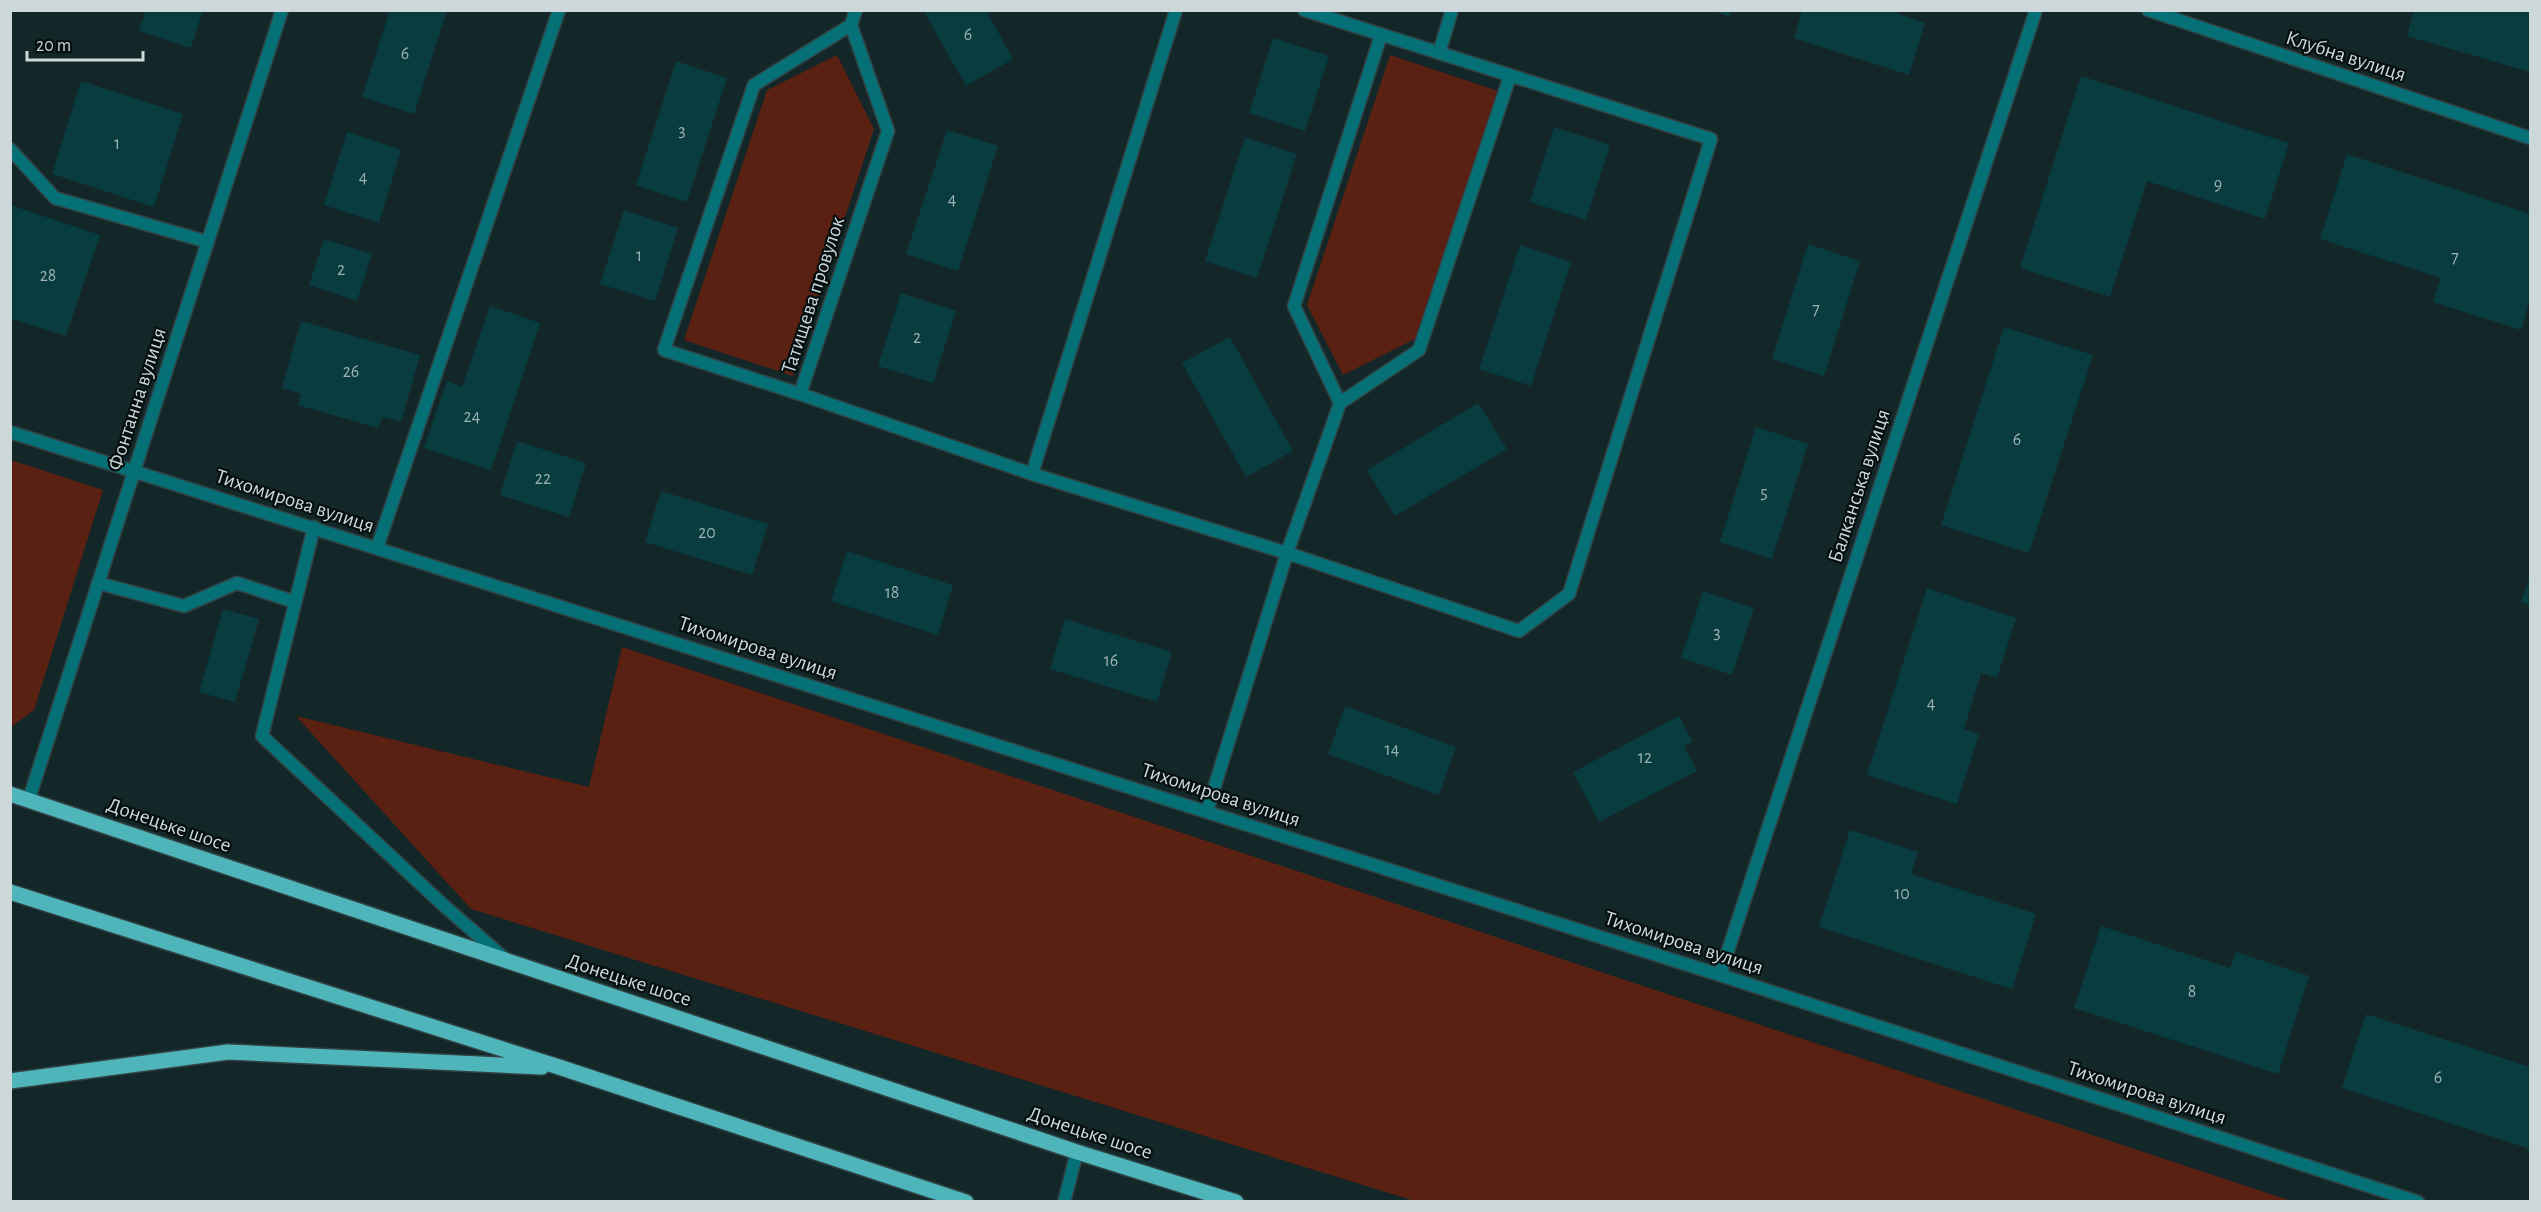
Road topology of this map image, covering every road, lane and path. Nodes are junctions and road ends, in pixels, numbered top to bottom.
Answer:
1 (282, 10) edge
2 (559, 10) edge
3 (856, 10) edge
4 (1176, 10) edge
5 (1304, 10) edge
6 (1452, 10) edge
7 (2036, 10) edge
8 (2148, 10) edge
9 (851, 25) junction
10 (1381, 35) junction
11 (1439, 53) junction
12 (1510, 76) junction
13 (2530, 138) edge
14 (10, 149) edge
15 (208, 242) junction
16 (800, 394) junction
17 (1340, 403) junction
18 (10, 432) edge
19 (134, 470) junction
20 (1032, 474) junction
21 (314, 527) junction
22 (376, 548) junction
23 (1287, 553) junction
24 (98, 583) junction
25 (295, 602) junction
26 (10, 794) edge
27 (29, 799) junction
28 (1207, 811) junction
29 (10, 892) edge
30 (511, 963) junction
31 (1720, 975) junction
32 (562, 1068) junction
33 (10, 1081) edge
34 (1077, 1152) junction
35 (966, 1202) edge
36 (1064, 1202) edge
37 (1236, 1202) edge
38 (2418, 1202) edge

1 - 15 street, Фонтанна вулиця
2 - 22 street
3 - 9 street
4 - 20 street
5 - 10 street
6 - 11 street
7 - 31 street, Балканська вулиця
8 - 13 street, Клубна вулиця
9 - 16 street, Татищева провулок
9 - 16 street
10 - 11 street
10 - 17 street
11 - 12 street
12 - 17 street
12 - 23 street, Татищева провулок
14 - 15 street
15 - 19 street, Фонтанна вулиця
16 - 20 street, Татищева провулок
17 - 23 street
18 - 19 street, Тихомирова вулиця
19 - 21 street, Тихомирова вулиця
19 - 24 street, Фонтанна вулиця
20 - 23 street, Татищева провулок
21 - 22 street, Тихомирова вулиця
21 - 25 street
22 - 28 street, Тихомирова вулиця
23 - 28 street
24 - 25 street
24 - 27 street, Фонтанна вулиця
25 - 30 street
26 - 27 main road, Донецьке шосе
27 - 30 main road, Донецьке шосе
28 - 31 street, Тихомирова вулиця
29 - 32 main road
30 - 34 main road, Донецьке шосе
31 - 38 street, Тихомирова вулиця
32 - 33 main road
32 - 35 main road
34 - 36 street
34 - 37 main road, Донецьке шосе

